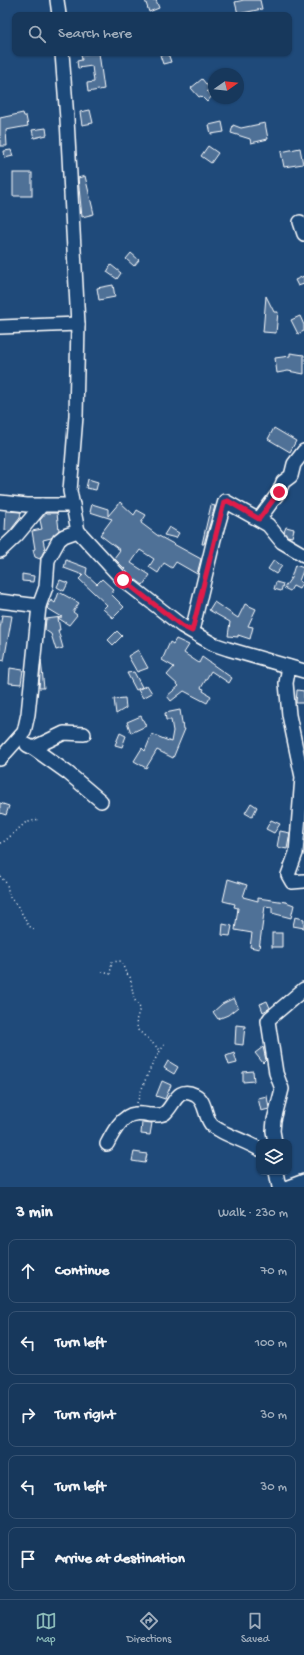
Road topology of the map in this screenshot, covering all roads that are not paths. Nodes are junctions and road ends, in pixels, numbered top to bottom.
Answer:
1 (57, 0) edge
2 (59, 12) edge
3 (62, 56) edge
4 (78, 324) junction
5 (0, 327) edge
6 (304, 451) edge
7 (0, 502) edge
8 (42, 505) junction
9 (73, 505) junction
10 (259, 519) junction
11 (78, 531) junction
12 (0, 551) edge
13 (304, 555) edge
14 (0, 601) edge
15 (39, 606) junction
16 (192, 631) junction
17 (289, 667) junction
18 (304, 671) edge
19 (84, 734) dead end
20 (17, 740) junction
21 (33, 748) junction
22 (0, 759) edge
23 (101, 801) dead end
24 (304, 881) edge
25 (304, 988) edge
26 (274, 1139) edge
27 (107, 1144) dead end
28 (256, 1148) edge
29 (277, 1175) edge
30 (304, 1181) edge
31 (279, 1187) edge
32 (288, 1187) edge

1 - 2 street
3 - 4 street
4 - 5 street
4 - 9 street
6 - 10 street
7 - 8 street
8 - 9 street
8 - 12 street
9 - 11 street
10 - 13 street
10 - 16 street
11 - 15 street
11 - 16 street
14 - 15 street
15 - 20 street
16 - 17 street
17 - 18 street
17 - 24 street
19 - 21 street
20 - 21 street
20 - 22 street
21 - 23 street
25 - 26 street
27 - 28 street
29 - 31 street
30 - 32 street

